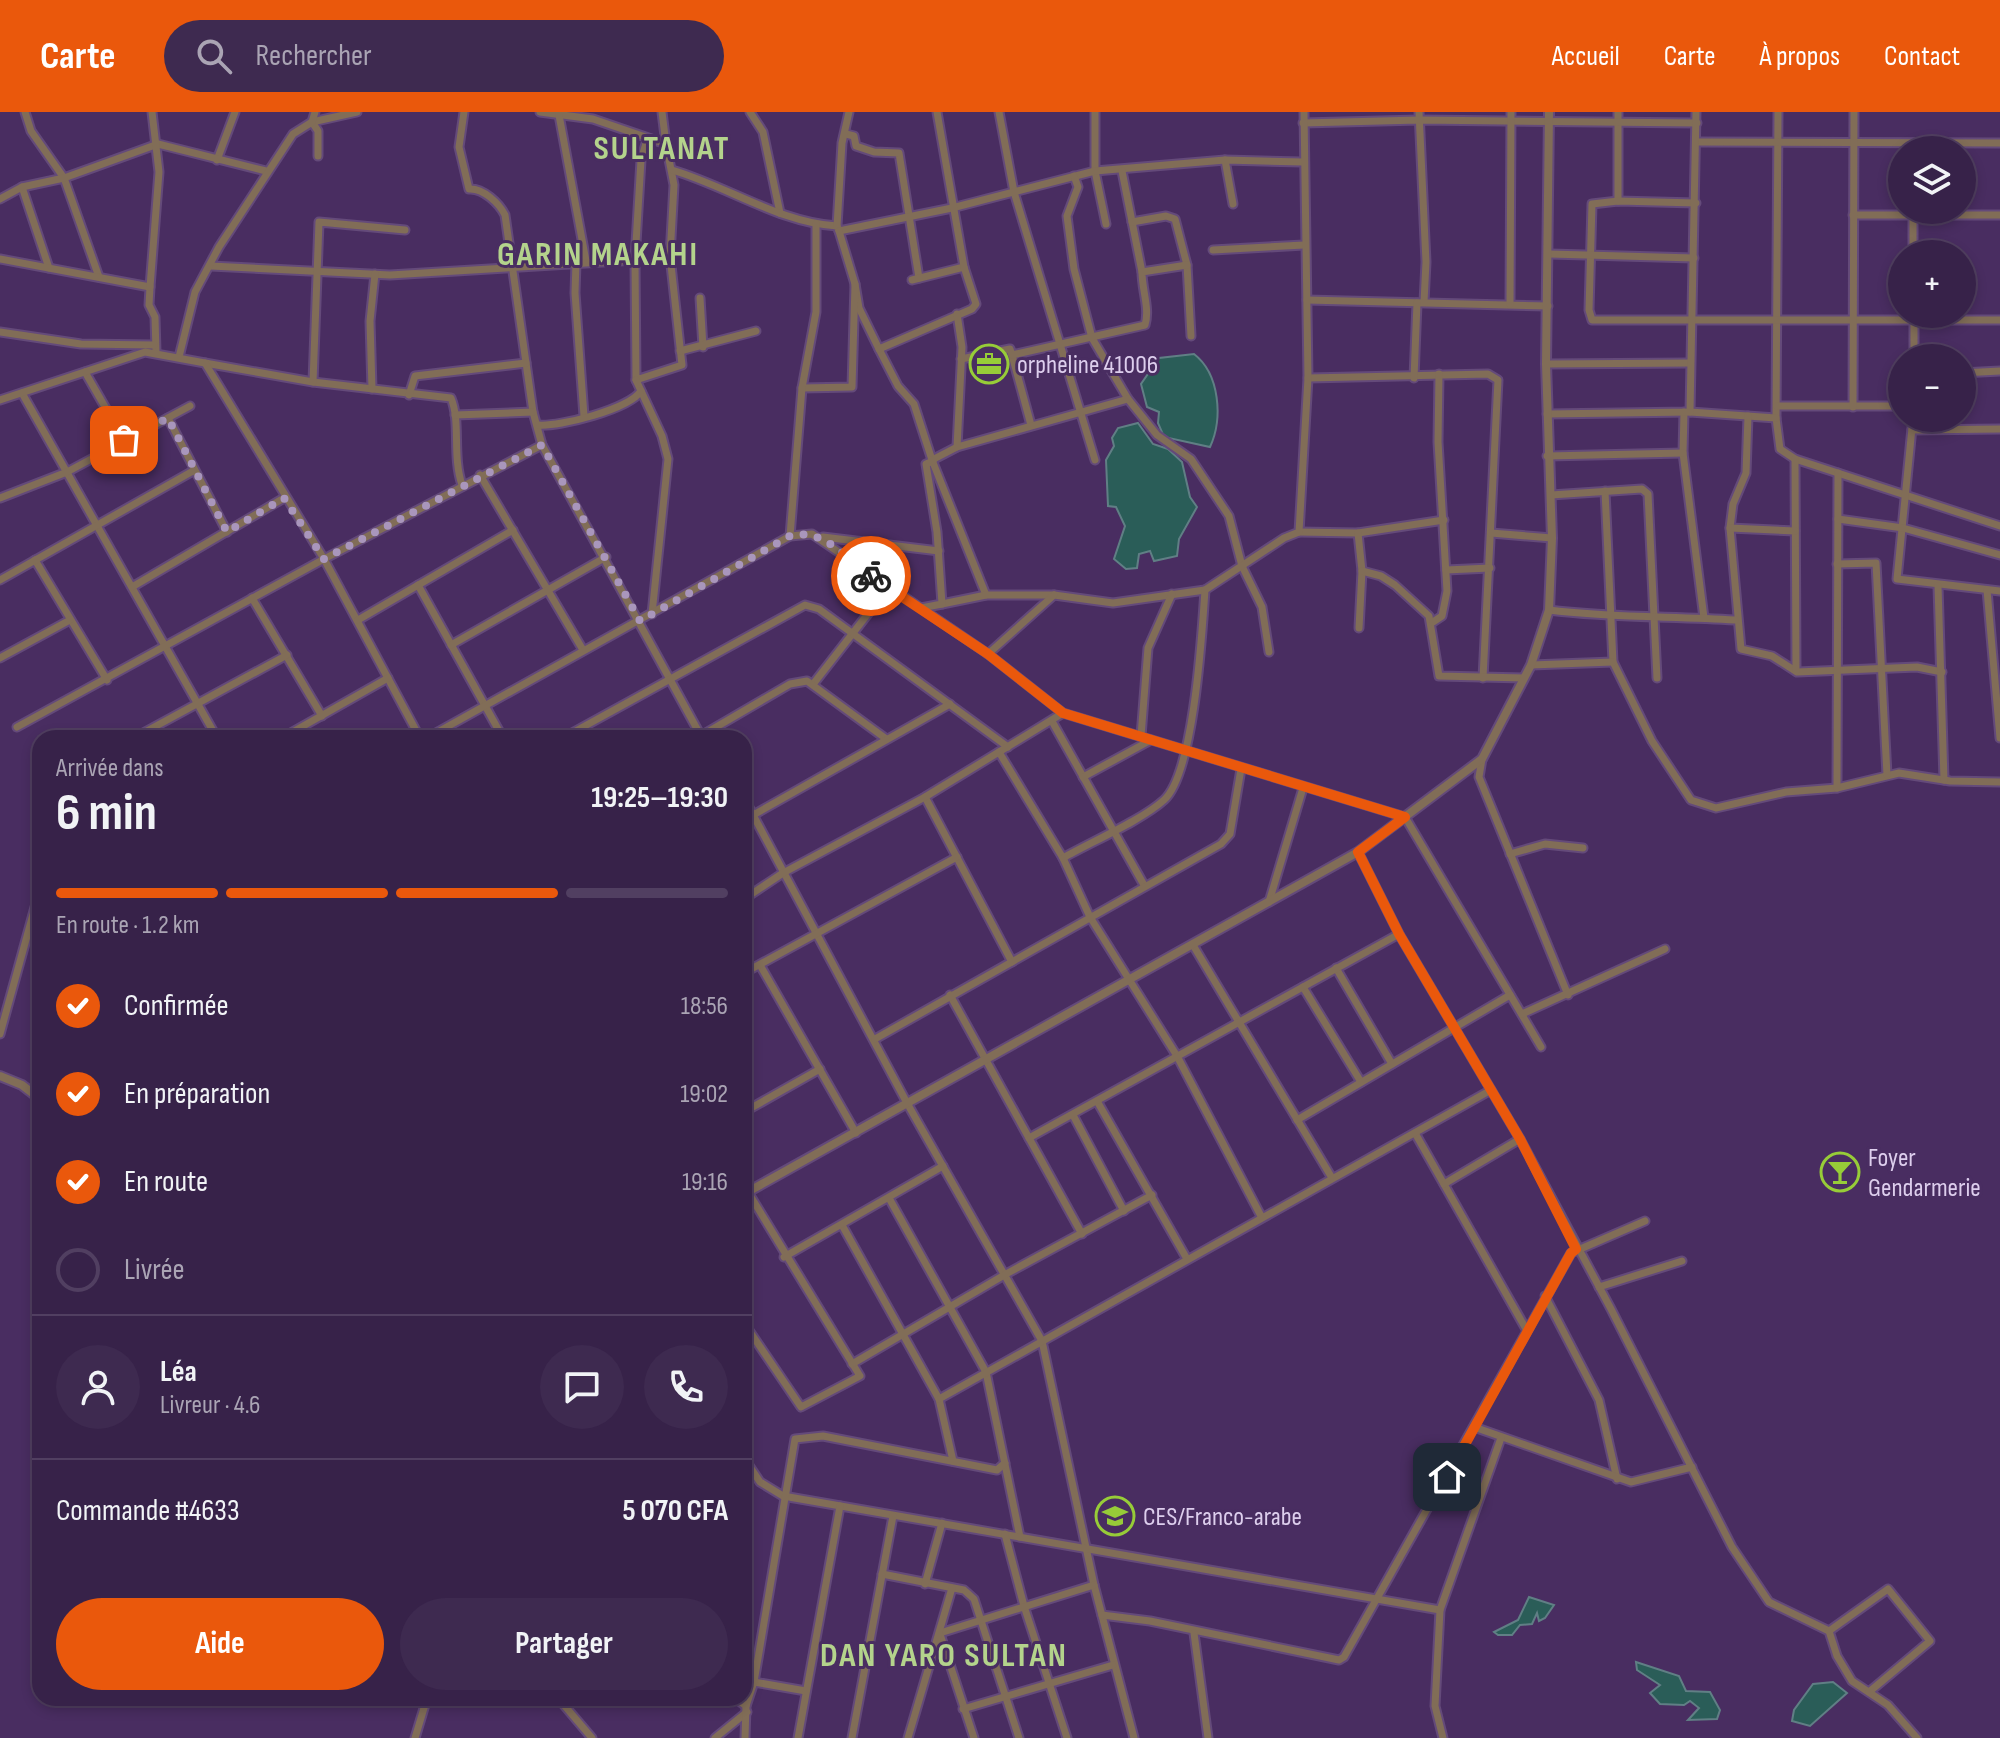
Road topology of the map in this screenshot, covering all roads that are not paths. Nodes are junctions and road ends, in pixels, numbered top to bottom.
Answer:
1 (25, 112) edge
2 (152, 112) edge
3 (161, 112) edge
4 (235, 112) edge
5 (315, 112) edge
6 (357, 112) edge
7 (464, 112) edge
8 (542, 112) edge
9 (662, 112) edge
10 (750, 112) edge
11 (849, 112) edge
12 (937, 112) edge
13 (1010, 112) edge
14 (1095, 112) edge
15 (1304, 112) edge
16 (1511, 112) edge
17 (1549, 112) edge
18 (1618, 112) edge
19 (1696, 112) edge
20 (1778, 112) edge
21 (1854, 112) edge
22 (999, 113) edge
23 (559, 115) junction
24 (1419, 116) edge
25 (312, 122) junction
26 (1511, 122) junction
27 (1618, 122) junction
28 (1303, 123) junction
29 (1550, 123) junction
30 (1697, 123) junction
31 (155, 125) junction
32 (846, 134) junction
33 (647, 140) junction
34 (1697, 142) junction
35 (1779, 142) junction
36 (1853, 142) junction
37 (2000, 143) edge
38 (158, 144) junction
39 (666, 144) junction
40 (318, 156) dead end
41 (217, 160) junction
42 (1225, 160) junction
43 (1302, 162) junction
44 (672, 170) junction
45 (266, 171) junction
46 (1095, 171) junction
47 (1122, 171) junction
48 (1074, 176) junction
49 (64, 178) junction
50 (22, 187) junction
51 (1014, 192) junction
52 (0, 199) edge
53 (1618, 201) junction
54 (1696, 203) junction
55 (1233, 204) dead end
56 (952, 208) junction
57 (780, 213) junction
58 (1853, 215) junction
59 (1976, 215) edge
60 (2000, 215) edge
61 (1888, 216) edge
62 (909, 218) junction
63 (1132, 222) junction
64 (816, 224) junction
65 (1106, 224) dead end
66 (838, 229) junction
67 (405, 230) dead end
68 (1304, 245) junction
69 (1213, 250) dead end
70 (1550, 254) junction
71 (1589, 257) junction
72 (1694, 258) junction
73 (0, 259) edge
74 (635, 260) junction
75 (586, 261) junction
76 (576, 262) junction
77 (1187, 265) junction
78 (211, 266) junction
79 (513, 267) junction
80 (964, 267) junction
81 (49, 268) junction
82 (317, 271) junction
83 (1142, 272) junction
84 (375, 274) junction
85 (99, 277) junction
86 (855, 284) junction
87 (150, 287) junction
88 (700, 298) dead end
89 (1307, 300) junction
90 (1421, 302) junction
91 (1510, 304) junction
92 (1548, 306) junction
93 (957, 314) junction
94 (1777, 317) junction
95 (1888, 318) edge
96 (1695, 319) junction
97 (1976, 319) edge
98 (1853, 320) junction
99 (2000, 320) edge
100 (756, 331) dead end
101 (0, 332) edge
102 (1191, 336) dead end
103 (1092, 338) junction
104 (1060, 345) junction
105 (703, 347) junction
106 (155, 349) junction
107 (879, 349) junction
108 (680, 351) junction
109 (1012, 355) junction
110 (179, 357) junction
111 (961, 359) junction
112 (205, 363) junction
113 (526, 363) junction
114 (1690, 363) junction
115 (1546, 364) junction
116 (2000, 371) edge
117 (85, 372) junction
118 (1976, 372) edge
119 (1439, 374) junction
120 (1308, 378) junction
121 (1414, 378) junction
122 (636, 380) junction
123 (313, 382) junction
124 (802, 388) junction
125 (372, 389) junction
126 (641, 391) junction
127 (22, 393) junction
128 (409, 395) junction
129 (1128, 399) junction
130 (0, 400) edge
131 (190, 406) dead end
132 (1777, 406) junction
133 (1888, 406) edge
134 (1853, 407) junction
135 (533, 412) junction
136 (1687, 412) junction
137 (1081, 413) junction
138 (1547, 414) junction
139 (455, 415) junction
140 (584, 416) junction
141 (1748, 416) junction
142 (168, 418) junction
143 (1776, 418) junction
144 (538, 425) junction
145 (1031, 425) junction
146 (1976, 429) edge
147 (2000, 429) edge
148 (1912, 432) edge
149 (124, 440) junction
150 (542, 445) junction
151 (957, 447) junction
152 (1683, 453) junction
153 (1547, 456) junction
154 (1795, 459) junction
155 (1095, 460) dead end
156 (932, 461) junction
157 (193, 471) junction
158 (67, 472) junction
159 (1838, 473) junction
160 (480, 475) junction
161 (462, 485) junction
162 (1605, 491) junction
163 (1906, 494) junction
164 (1551, 495) junction
165 (0, 497) edge
166 (284, 498) junction
167 (1838, 519) junction
168 (1444, 520) junction
169 (97, 525) junction
170 (2000, 526) edge
171 (1730, 528) junction
172 (1903, 528) junction
173 (513, 530) junction
174 (1795, 531) junction
175 (227, 532) junction
176 (1299, 532) junction
177 (1358, 533) junction
178 (1491, 533) junction
179 (790, 536) junction
180 (821, 537) junction
181 (1552, 538) junction
182 (939, 551) junction
183 (2000, 555) edge
184 (606, 557) junction
185 (324, 559) junction
186 (35, 560) junction
187 (1837, 564) junction
188 (1242, 566) junction
189 (1490, 568) junction
190 (1446, 570) junction
191 (1362, 571) junction
192 (0, 580) edge
193 (418, 585) junction
194 (1938, 586) junction
195 (132, 587) junction
196 (888, 588) junction
197 (1205, 590) junction
198 (1987, 590) junction
199 (549, 591) junction
200 (2000, 591) edge
201 (1172, 594) junction
202 (986, 595) junction
203 (1054, 595) junction
204 (252, 598) junction
205 (942, 604) junction
206 (921, 608) junction
207 (1549, 610) junction
208 (652, 614) junction
209 (1653, 615) junction
210 (1612, 618) junction
211 (1704, 618) junction
212 (70, 620) junction
213 (358, 620) junction
214 (1735, 620) junction
215 (640, 621) junction
216 (1433, 622) junction
217 (1359, 628) dead end
218 (854, 634) junction
219 (451, 645) junction
220 (165, 646) junction
221 (583, 650) junction
222 (1269, 652) dead end
223 (988, 654) junction
224 (287, 655) junction
225 (0, 658) edge
226 (1613, 662) junction
227 (1531, 665) junction
228 (1884, 667) junction
229 (1839, 669) junction
230 (1796, 671) junction
231 (1942, 672) junction
232 (670, 676) junction
233 (388, 678) junction
234 (1483, 678) junction
235 (1524, 678) junction
236 (1657, 678) dead end
237 (107, 680) junction
238 (814, 683) junction
239 (950, 704) junction
240 (199, 705) junction
241 (484, 706) junction
242 (1063, 713) junction
243 (322, 716) junction
244 (1053, 723) junction
245 (17, 727) dead end
246 (155, 730) edge
247 (213, 730) edge
248 (297, 730) edge
249 (416, 730) edge
250 (441, 730) edge
251 (498, 730) edge
252 (583, 730) edge
253 (697, 730) edge
254 (712, 730) edge
255 (1141, 736) junction
256 (885, 738) junction
257 (2000, 738) edge
258 (1151, 740) junction
259 (1008, 747) junction
260 (1186, 751) junction
261 (999, 752) junction
262 (1482, 759) junction
263 (1241, 769) junction
264 (1887, 775) junction
265 (1083, 777) junction
266 (1944, 780) junction
267 (2000, 782) edge
268 (1303, 788) junction
269 (1837, 788) junction
270 (925, 797) junction
271 (752, 810) edge
272 (755, 814) junction
273 (1405, 817) junction
274 (1112, 830) junction
275 (1583, 848) dead end
276 (1358, 852) junction
277 (1510, 854) junction
278 (957, 857) junction
279 (1063, 858) junction
280 (783, 873) junction
281 (1144, 885) junction
282 (752, 894) edge
283 (1269, 902) junction
284 (1090, 917) junction
285 (32, 918) edge
286 (818, 933) junction
287 (1399, 934) junction
288 (1193, 945) junction
289 (1665, 949) dead end
290 (1012, 962) junction
291 (760, 965) junction
292 (1336, 968) junction
293 (752, 969) edge
294 (1129, 980) junction
295 (1303, 987) junction
296 (950, 995) junction
297 (1510, 995) junction
298 (1568, 995) junction
299 (1522, 1014) junction
300 (1239, 1023) junction
301 (1453, 1026) junction
302 (0, 1034) edge
303 (875, 1039) junction
304 (1541, 1047) dead end
305 (1177, 1056) junction
306 (985, 1060) junction
307 (1392, 1064) junction
308 (820, 1069) junction
309 (0, 1076) edge
310 (1361, 1082) junction
311 (1491, 1090) junction
312 (32, 1093) edge
313 (1097, 1101) junction
314 (907, 1103) junction
315 (752, 1106) edge
316 (1073, 1115) junction
317 (1297, 1120) junction
318 (856, 1133) junction
319 (1415, 1133) junction
320 (1029, 1138) junction
321 (1520, 1139) junction
322 (943, 1166) junction
323 (1332, 1178) junction
324 (1444, 1184) junction
325 (752, 1190) edge
326 (1152, 1195) junction
327 (889, 1198) junction
328 (752, 1203) edge
329 (1124, 1211) junction
330 (1261, 1216) junction
331 (1645, 1221) dead end
332 (842, 1225) junction
333 (1082, 1234) junction
334 (1576, 1249) junction
335 (784, 1257) junction
336 (1187, 1259) junction
337 (1682, 1261) dead end
338 (1006, 1274) junction
339 (1599, 1287) junction
340 (1545, 1296) junction
341 (950, 1305) junction
342 (1526, 1329) junction
343 (904, 1334) junction
344 (752, 1335) edge
345 (1042, 1341) junction
346 (852, 1364) junction
347 (986, 1372) junction
348 (939, 1399) junction
349 (1474, 1427) junction
350 (1501, 1438) junction
351 (953, 1461) junction
352 (1005, 1463) junction
353 (1692, 1467) junction
354 (752, 1471) edge
355 (1617, 1479) junction
356 (783, 1496) junction
357 (840, 1506) junction
358 (893, 1516) junction
359 (942, 1523) junction
360 (1005, 1534) junction
361 (1020, 1537) junction
362 (1087, 1548) junction
363 (882, 1574) junction
364 (925, 1584) junction
365 (1094, 1585) junction
366 (952, 1588) junction
367 (1377, 1599) junction
368 (1024, 1606) junction
369 (1440, 1610) junction
370 (1102, 1615) junction
371 (979, 1621) junction
372 (1829, 1631) junction
373 (940, 1633) junction
374 (1194, 1633) junction
375 (1113, 1665) junction
376 (754, 1682) junction
377 (1049, 1682) junction
378 (752, 1689) edge
379 (806, 1691) junction
380 (1869, 1692) junction
381 (1004, 1695) junction
382 (425, 1706) edge
383 (565, 1706) edge
384 (743, 1706) edge
385 (747, 1706) edge
386 (746, 1709) junction
387 (963, 1709) junction
388 (415, 1738) edge
389 (592, 1738) edge
390 (715, 1738) edge
391 (745, 1738) edge
392 (798, 1738) edge
393 (852, 1738) edge
394 (908, 1738) edge
395 (974, 1738) edge
396 (1019, 1738) edge
397 (1067, 1738) edge
398 (1134, 1738) edge
399 (1208, 1738) edge
400 (1443, 1738) edge
401 (1917, 1738) edge

1 - 49 street
2 - 31 street
3 - 31 street
4 - 41 street
5 - 25 street
6 - 25 street
7 - 79 street
8 - 23 street
9 - 39 street
10 - 57 street
11 - 32 street
12 - 56 street
13 - 22 street
14 - 46 street
15 - 28 street
16 - 26 street
17 - 29 street
18 - 27 street
19 - 30 street
20 - 35 street
21 - 36 street
22 - 51 street
23 - 33 street
23 - 75 street
24 - 26 street
24 - 28 street
24 - 90 street
25 - 40 street
25 - 45 street
26 - 29 street
26 - 91 street
27 - 29 street
27 - 30 street
27 - 53 street
28 - 43 street
29 - 70 street
30 - 34 street
31 - 38 street
32 - 62 street
32 - 66 street
33 - 39 street
33 - 74 street
34 - 35 street
34 - 54 street
35 - 36 street
35 - 94 street
36 - 37 street
36 - 58 street
38 - 41 street
38 - 49 street
38 - 87 street
39 - 44 street
41 - 45 street
42 - 43 street
42 - 47 street
42 - 55 street
43 - 68 street
44 - 57 street
44 - 108 street
45 - 78 street
46 - 47 street
46 - 48 street
46 - 65 street
47 - 63 street
48 - 51 street
48 - 103 street
49 - 50 street
49 - 85 street
50 - 52 street
50 - 81 street
51 - 56 street
51 - 104 street
53 - 54 street
53 - 71 street
54 - 72 street
56 - 62 street
56 - 80 street
57 - 64 street
58 - 61 street
58 - 98 street
59 - 60 street
62 - 66 street
62 - 80 street
63 - 77 street
63 - 83 street
64 - 66 street
64 - 124 street
66 - 86 street
67 - 82 street
68 - 69 street
68 - 89 street
70 - 71 street
70 - 92 street
71 - 72 street
71 - 96 street
72 - 96 street
73 - 81 street
74 - 75 street
74 - 122 street
75 - 76 street
76 - 79 street
76 - 140 street
77 - 83 street
77 - 102 street
78 - 82 street
78 - 110 street
79 - 84 street
79 - 113 street
80 - 93 street
81 - 85 street
82 - 84 street
82 - 123 street
83 - 103 street
84 - 125 street
85 - 87 street
86 - 107 street
86 - 124 street
87 - 106 street
88 - 105 street
89 - 90 street
89 - 120 street
90 - 91 street
90 - 121 street
91 - 92 street
92 - 115 street
93 - 107 street
93 - 111 street
94 - 96 street
94 - 98 street
94 - 132 street
95 - 98 street
96 - 114 street
97 - 99 street
98 - 134 street
100 - 105 street
101 - 106 street
103 - 104 street
103 - 129 street
104 - 109 street
104 - 137 street
105 - 108 street
106 - 110 street
106 - 117 street
107 - 156 street
108 - 122 street
109 - 111 street
109 - 145 street
110 - 112 street
111 - 151 street
112 - 123 street
112 - 166 street
113 - 128 street
113 - 135 street
114 - 115 street
114 - 136 street
115 - 138 street
116 - 118 street
117 - 127 street
117 - 149 street
119 - 121 street
119 - 168 street
119 - 178 street
120 - 121 street
120 - 176 street
122 - 126 street
123 - 125 street
124 - 179 street
125 - 128 street
126 - 140 street
126 - 208 street
127 - 130 street
127 - 158 street
128 - 139 street
129 - 137 street
129 - 188 street
131 - 142 street
132 - 134 street
132 - 143 street
133 - 134 street
135 - 139 street
135 - 144 street
136 - 138 street
136 - 141 street
136 - 152 street
137 - 145 street
137 - 155 street
138 - 153 street
139 - 161 street
140 - 144 street
141 - 143 street
141 - 171 street
142 - 149 street
142 - 157 street
143 - 154 street
144 - 150 street
145 - 151 street
146 - 147 street
148 - 163 street
149 - 158 street
150 - 160 street
150 - 184 street
151 - 156 street
152 - 153 street
152 - 211 street
153 - 164 street
154 - 159 street
154 - 174 street
156 - 182 street
156 - 202 street
157 - 169 street
157 - 175 street
158 - 165 street
158 - 169 street
159 - 163 street
159 - 167 street
160 - 161 street
160 - 173 street
161 - 185 street
162 - 164 street
162 - 209 street
162 - 210 street
163 - 170 street
163 - 172 street
164 - 181 street
166 - 175 street
166 - 185 street
167 - 172 street
167 - 187 street
168 - 177 street
168 - 190 street
169 - 186 street
169 - 195 street
171 - 174 street
171 - 214 street
172 - 183 street
172 - 194 street
173 - 193 street
173 - 199 street
174 - 230 street
175 - 195 street
176 - 177 street
176 - 188 street
177 - 191 street
178 - 181 street
178 - 189 street
179 - 180 street
179 - 208 street
180 - 182 street
180 - 196 street
181 - 207 street
182 - 205 street
184 - 199 street
184 - 215 street
185 - 204 street
185 - 213 street
186 - 192 street
186 - 212 street
187 - 228 street
187 - 229 street
188 - 197 street
188 - 222 street
189 - 190 street
189 - 234 street
190 - 216 street
191 - 216 street
191 - 217 street
193 - 213 street
193 - 219 street
194 - 198 street
194 - 231 street
195 - 220 street
196 - 206 street
196 - 218 street
197 - 201 street
197 - 260 street
198 - 200 street
198 - 257 street
199 - 219 street
199 - 221 street
201 - 203 street
201 - 255 street
202 - 203 street
202 - 205 street
203 - 223 street
204 - 220 street
204 - 224 street
205 - 206 street
206 - 223 street
207 - 210 street
207 - 227 street
208 - 215 street
209 - 210 street
209 - 211 street
209 - 236 street
210 - 226 street
211 - 214 street
212 - 225 street
212 - 237 street
213 - 233 street
214 - 230 street
215 - 221 street
215 - 232 street
216 - 234 street
218 - 232 street
218 - 238 street
218 - 239 street
219 - 241 street
220 - 237 street
220 - 240 street
221 - 241 street
223 - 242 street
224 - 240 street
224 - 243 street
226 - 227 street
226 - 269 street
227 - 235 street
228 - 229 street
228 - 231 street
228 - 264 street
229 - 230 street
229 - 269 street
231 - 266 street
232 - 252 street
232 - 253 street
233 - 243 street
233 - 249 street
234 - 235 street
235 - 262 street
237 - 245 street
238 - 254 street
238 - 256 street
239 - 256 street
239 - 259 street
240 - 246 street
240 - 247 street
241 - 250 street
241 - 251 street
242 - 244 street
242 - 255 street
243 - 248 street
244 - 259 street
244 - 265 street
255 - 258 street
256 - 272 street
258 - 260 street
258 - 265 street
259 - 261 street
260 - 263 street
260 - 274 street
261 - 270 street
261 - 279 street
262 - 273 street
262 - 277 street
263 - 268 street
263 - 281 street
264 - 266 street
264 - 269 street
265 - 274 street
266 - 267 street
268 - 273 street
268 - 283 street
270 - 278 street
270 - 280 street
271 - 272 street
272 - 280 street
273 - 276 street
273 - 297 street
274 - 279 street
274 - 281 street
275 - 277 street
276 - 283 street
276 - 287 street
277 - 298 street
278 - 286 street
278 - 290 street
279 - 284 street
280 - 282 street
280 - 286 street
281 - 284 street
283 - 288 street
284 - 290 street
284 - 294 street
285 - 302 street
286 - 291 street
286 - 303 street
287 - 292 street
287 - 301 street
288 - 294 street
288 - 300 street
289 - 298 street
290 - 296 street
291 - 293 street
291 - 308 street
292 - 295 street
292 - 307 street
294 - 305 street
294 - 306 street
295 - 300 street
295 - 310 street
296 - 303 street
296 - 306 street
297 - 299 street
297 - 301 street
298 - 299 street
299 - 304 street
300 - 305 street
300 - 317 street
301 - 307 street
301 - 311 street
303 - 314 street
305 - 313 street
305 - 330 street
306 - 314 street
306 - 320 street
307 - 310 street
308 - 315 street
308 - 318 street
309 - 312 street
310 - 317 street
311 - 319 street
311 - 321 street
313 - 316 street
313 - 326 street
314 - 318 street
314 - 322 street
316 - 320 street
316 - 329 street
317 - 323 street
318 - 325 street
319 - 323 street
319 - 324 street
320 - 333 street
321 - 324 street
321 - 334 street
322 - 327 street
322 - 338 street
323 - 330 street
324 - 342 street
326 - 329 street
326 - 336 street
327 - 332 street
327 - 341 street
328 - 335 street
329 - 333 street
330 - 336 street
331 - 334 street
332 - 335 street
332 - 343 street
333 - 338 street
334 - 339 street
334 - 340 street
335 - 346 street
336 - 345 street
337 - 339 street
338 - 341 street
338 - 345 street
339 - 353 street
340 - 342 street
340 - 355 street
341 - 343 street
341 - 347 street
342 - 349 street
343 - 346 street
343 - 348 street
344 - 346 street
345 - 347 street
345 - 362 street
347 - 348 street
347 - 352 street
348 - 351 street
349 - 350 street
349 - 367 street
350 - 355 street
350 - 369 street
351 - 352 street
351 - 356 street
352 - 361 street
353 - 355 street
353 - 372 street
354 - 356 street
356 - 357 street
356 - 376 street
357 - 358 street
357 - 379 street
358 - 359 street
358 - 363 street
359 - 360 street
359 - 364 street
360 - 361 street
360 - 368 street
361 - 362 street
362 - 365 street
362 - 367 street
363 - 364 street
363 - 393 street
364 - 366 street
365 - 368 street
365 - 370 street
366 - 371 street
366 - 373 street
367 - 369 street
367 - 374 street
368 - 371 street
368 - 377 street
369 - 400 street
370 - 374 street
370 - 375 street
371 - 373 street
371 - 381 street
372 - 380 street
372 - 380 street
373 - 387 street
373 - 394 street
374 - 399 street
375 - 377 street
375 - 398 street
376 - 378 street
376 - 379 street
377 - 381 street
377 - 397 street
379 - 392 street
380 - 401 street
381 - 387 street
381 - 396 street
382 - 388 street
383 - 389 street
384 - 386 street
385 - 386 street
386 - 390 street
386 - 391 street
387 - 395 street

